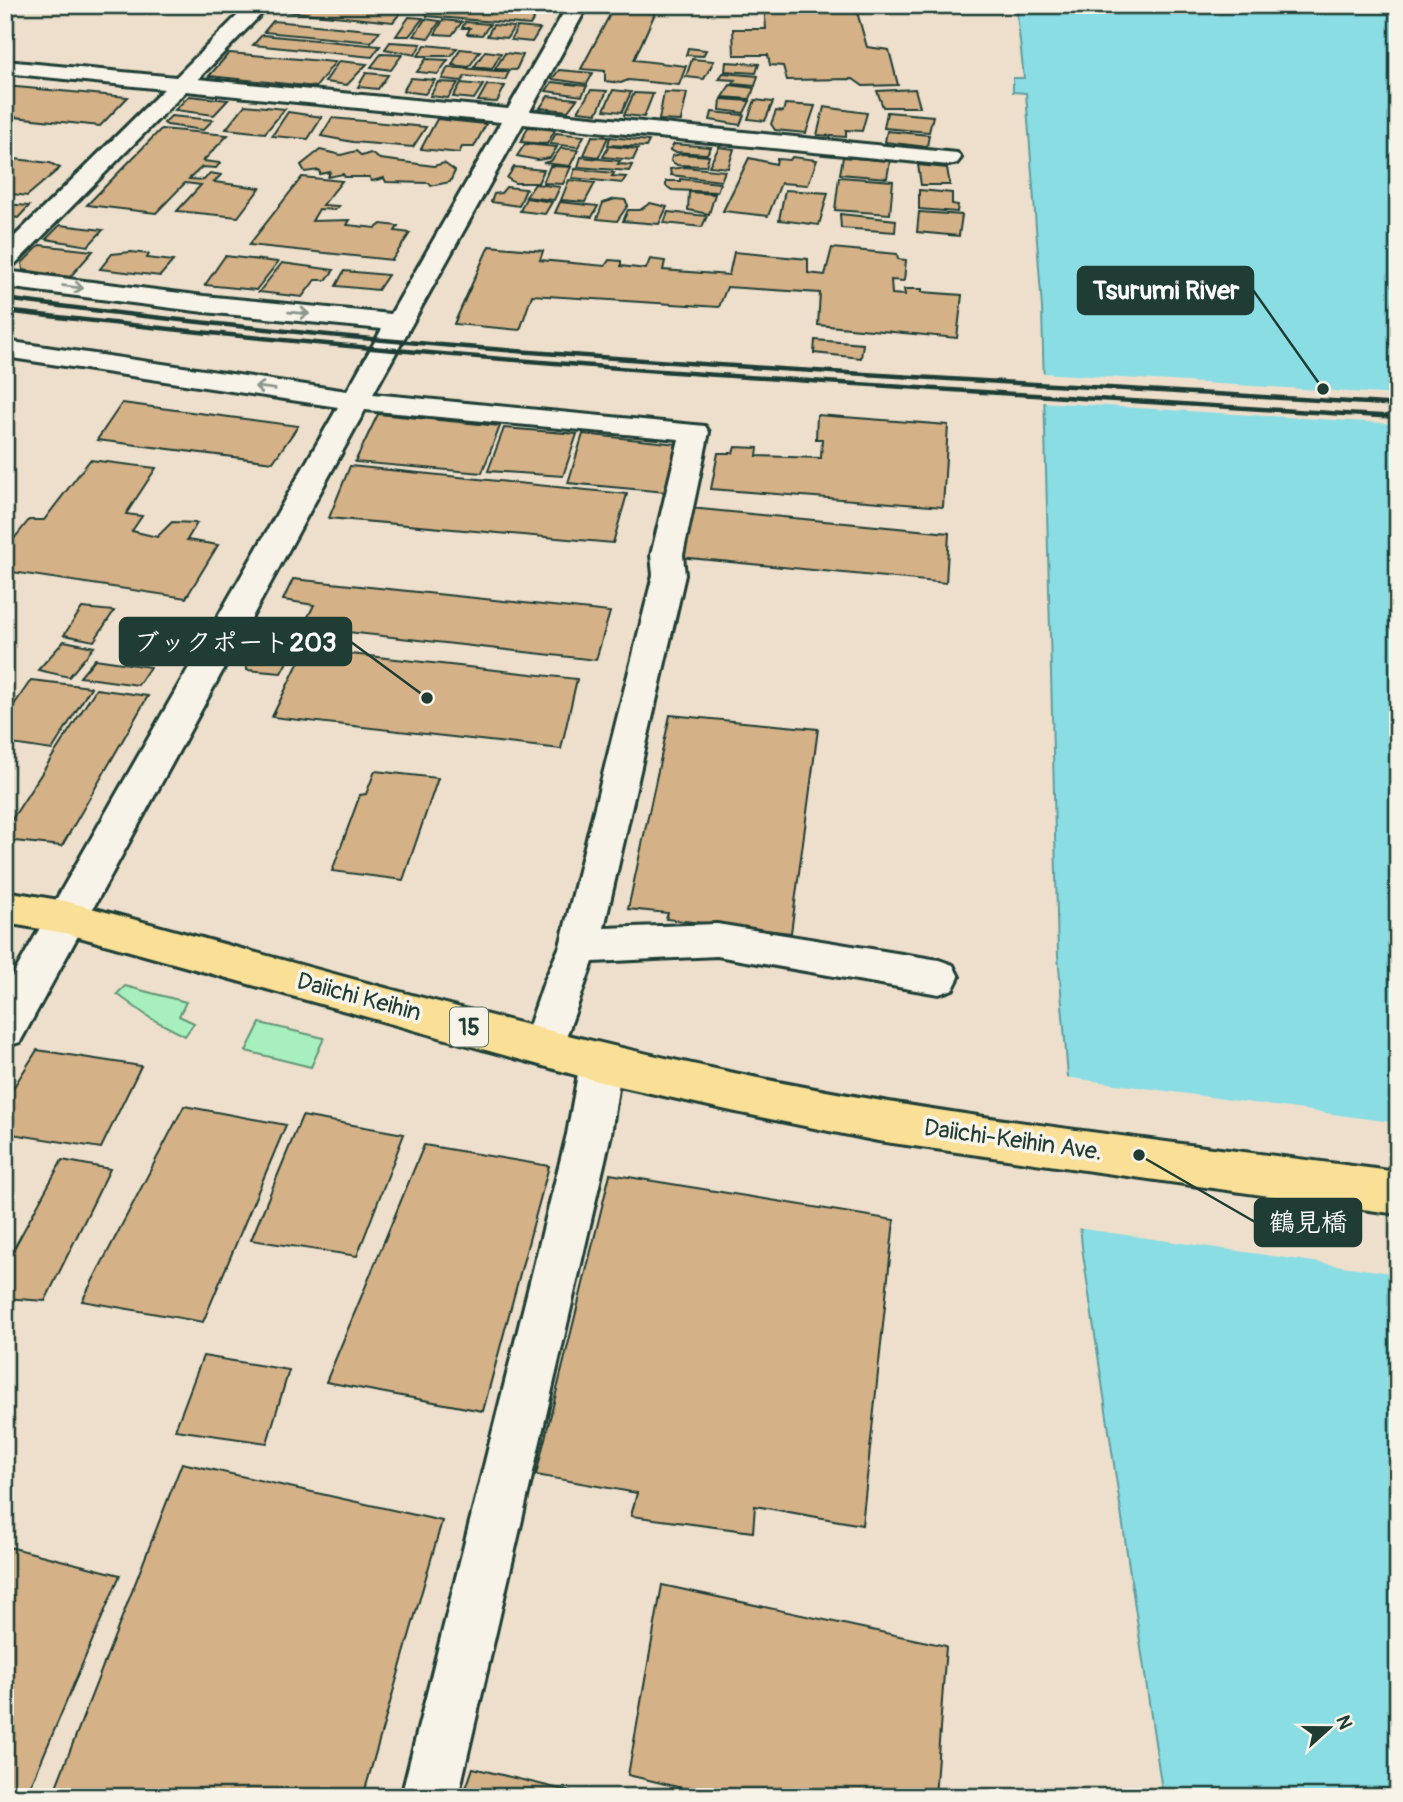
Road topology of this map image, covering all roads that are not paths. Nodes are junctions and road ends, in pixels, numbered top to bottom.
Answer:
1 (260, 5) edge
2 (578, 5) edge
3 (5, 67) edge
4 (183, 84) junction
5 (514, 118) junction
6 (949, 158) dead end
7 (5, 260) edge
8 (5, 279) edge
9 (400, 323) junction
10 (5, 349) edge
11 (357, 401) junction
12 (5, 907) edge
13 (65, 918) junction
14 (580, 946) junction
15 (939, 977) dead end
16 (5, 1029) edge
17 (543, 1047) junction
18 (601, 1063) junction
19 (878, 1121) joint
20 (1398, 1193) edge
21 (429, 1797) edge

1 - 4 street
2 - 5 street
3 - 4 street
4 - 5 street
4 - 7 street
5 - 6 street
5 - 9 street
8 -> 9 street
9 - 11 street
11 -> 10 street
11 - 13 street
11 - 14 street
12 - 13 highway, Daiichi Keihin / 15
13 - 16 street
13 - 17 highway, Daiichi Keihin / 15
14 - 15 street
14 - 17 street
17 - 18 highway, Daiichi Keihin / 15
18 - 19 highway, Daiichi Keihin / 15
18 - 21 street
19 - 20 highway, Daiichi-Keihin Ave. / 15

